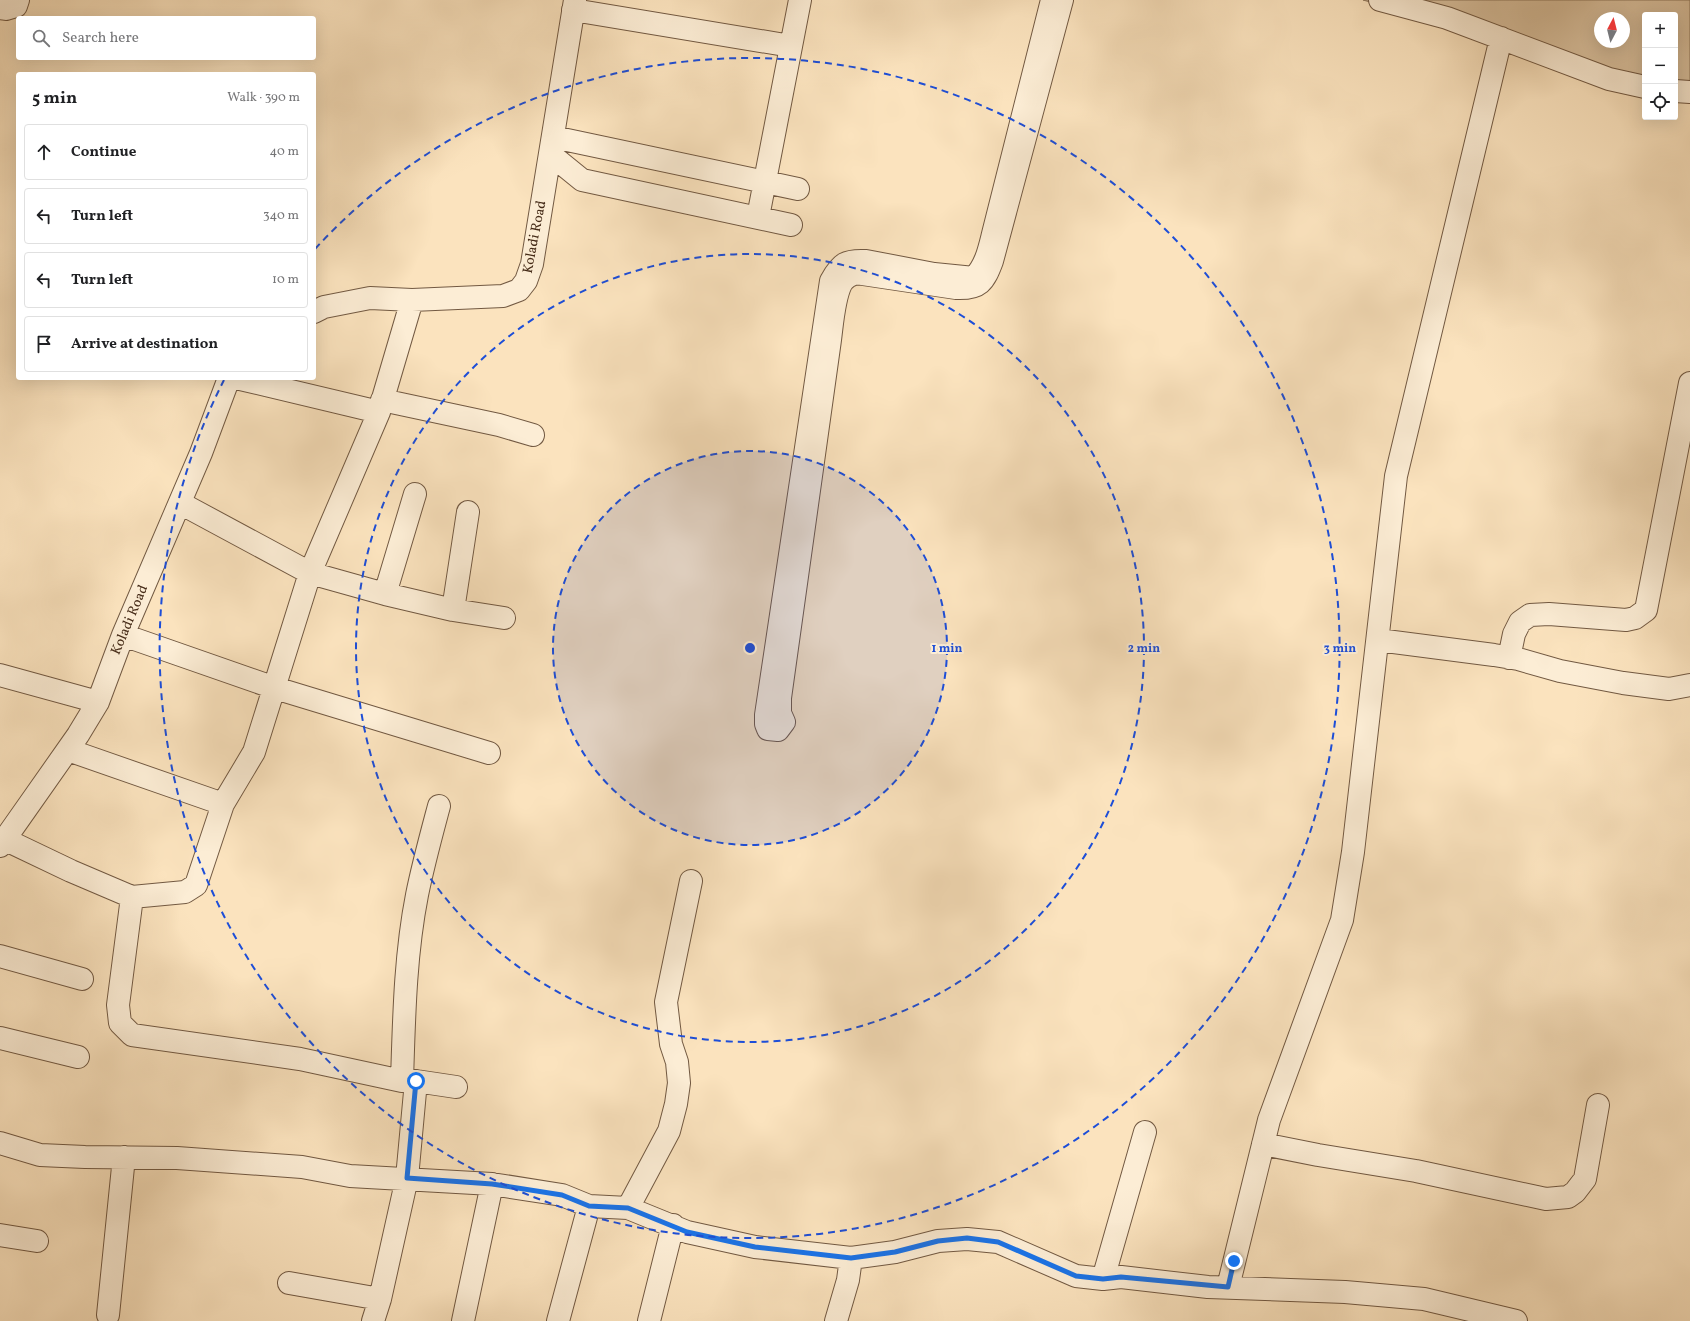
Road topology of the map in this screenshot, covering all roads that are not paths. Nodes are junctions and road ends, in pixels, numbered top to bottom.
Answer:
1 (18, 0) edge
2 (800, 0) edge
3 (1052, 0) edge
4 (1062, 0) edge
5 (1380, 0) edge
6 (574, 5) edge
7 (0, 8) edge
8 (1501, 38) junction
9 (791, 46) junction
10 (1642, 86) edge
11 (1678, 90) edge
12 (1690, 92) edge
13 (552, 146) junction
14 (765, 182) junction
15 (798, 189) dead end
16 (758, 218) junction
17 (791, 225) dead end
18 (412, 300) junction
19 (316, 311) edge
20 (228, 380) edge
21 (246, 380) edge
22 (1690, 383) edge
23 (380, 406) junction
24 (533, 435) dead end
25 (415, 494) dead end
26 (180, 503) junction
27 (468, 512) dead end
28 (310, 573) junction
29 (385, 594) junction
30 (453, 610) junction
31 (504, 618) dead end
32 (123, 635) junction
33 (1378, 640) junction
34 (1509, 658) junction
35 (0, 675) edge
36 (1690, 685) edge
37 (275, 688) junction
38 (98, 702) junction
39 (68, 750) junction
40 (489, 753) dead end
41 (223, 804) junction
42 (439, 806) dead end
43 (2, 843) edge
44 (691, 881) dead end
45 (132, 897) junction
46 (0, 956) edge
47 (82, 979) dead end
48 (0, 1038) edge
49 (78, 1057) dead end
50 (409, 1081) junction
51 (456, 1087) dead end
52 (1598, 1105) dead end
53 (1145, 1132) dead end
54 (0, 1143) edge
55 (1263, 1144) junction
56 (124, 1157) junction
57 (407, 1178) junction
58 (492, 1184) junction
59 (589, 1206) junction
60 (628, 1208) junction
61 (673, 1226) junction
62 (0, 1235) edge
63 (37, 1240) dead end
64 (851, 1258) junction
65 (1103, 1279) junction
66 (289, 1283) dead end
67 (1228, 1287) junction
68 (380, 1299) junction
69 (108, 1315) dead end
70 (373, 1321) edge
71 (463, 1321) edge
72 (558, 1321) edge
73 (650, 1321) edge
74 (836, 1321) edge
75 (1516, 1321) edge

1 - 7 street
2 - 9 street
3 - 4 street
5 - 8 street
6 - 9 street
6 - 13 street, Koladi Road
8 - 10 street
8 - 33 street
9 - 14 street
11 - 12 street
13 - 14 street
13 - 16 street
13 - 18 street, Koladi Road
14 - 15 street
14 - 16 street
16 - 17 street
18 - 19 street, Koladi Road
18 - 23 street
20 - 26 street, Koladi Road
21 - 23 street
22 - 34 street
23 - 24 street
23 - 28 street
25 - 29 street
26 - 28 street
26 - 32 street, Koladi Road
27 - 30 street
28 - 29 street
28 - 37 street
29 - 30 street
30 - 31 street
32 - 37 street
32 - 38 street, Koladi Road
33 - 34 street
33 - 55 street
34 - 36 street
35 - 38 street
37 - 40 street
37 - 41 street
38 - 39 street, Koladi Road
39 - 41 street
39 - 43 street, Koladi Road
41 - 45 street
42 - 50 street
43 - 45 street
44 - 60 street
45 - 50 street
46 - 47 street
48 - 49 street
50 - 51 street
50 - 57 street
52 - 55 street
53 - 65 street
54 - 56 street
55 - 67 street
56 - 57 street
56 - 69 street
57 - 58 street
57 - 68 street
58 - 59 street
58 - 71 street
59 - 60 street
59 - 72 street
60 - 61 street
61 - 64 street
61 - 73 street
62 - 63 street
64 - 65 street
64 - 74 street
65 - 67 street
66 - 68 street
67 - 75 street
68 - 70 street

